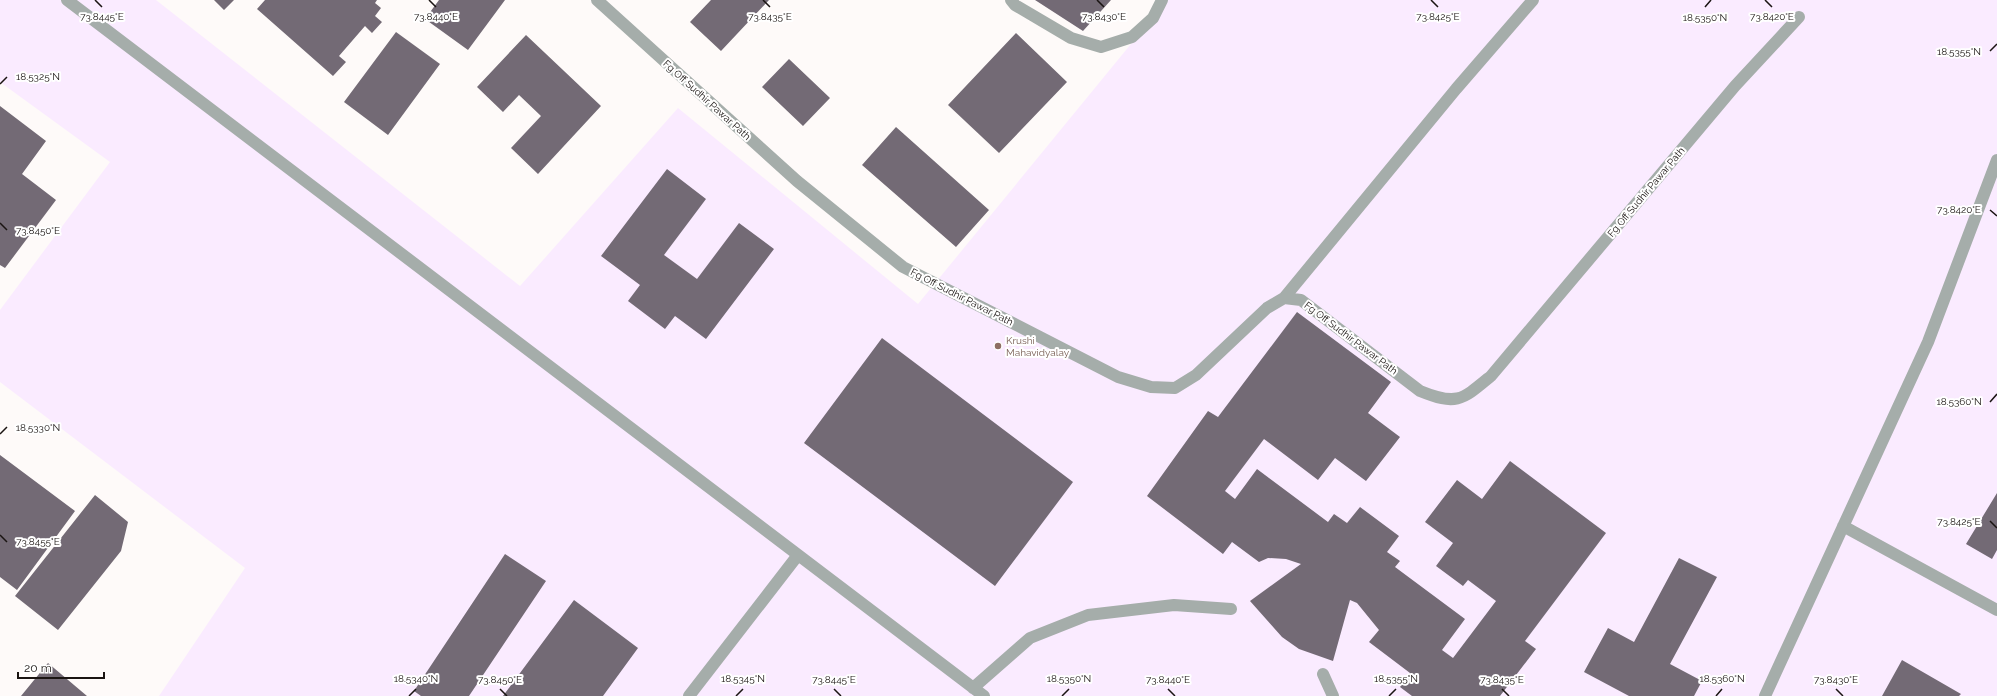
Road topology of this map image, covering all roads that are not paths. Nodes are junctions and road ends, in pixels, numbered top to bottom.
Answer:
1 (67, 0) edge
2 (597, 0) edge
3 (1011, 0) edge
4 (1162, 0) edge
5 (1533, 0) edge
6 (1799, 17) dead end
7 (1997, 160) edge
8 (1284, 298) junction
9 (1843, 526) junction
10 (798, 555) junction
11 (1231, 608) dead end
12 (1997, 610) edge
13 (1323, 674) dead end
14 (973, 688) junction
15 (689, 696) edge
16 (984, 696) edge
17 (1333, 696) edge
18 (1765, 696) edge

1 - 10 street
2 - 8 street, Fg Off Sudhir Pawar Path
3 - 4 street
5 - 8 street
6 - 8 street, Fg Off Sudhir Pawar Path
7 - 9 street
9 - 12 street
9 - 18 street
10 - 14 street
10 - 15 street
11 - 14 street
13 - 17 street
14 - 16 street

